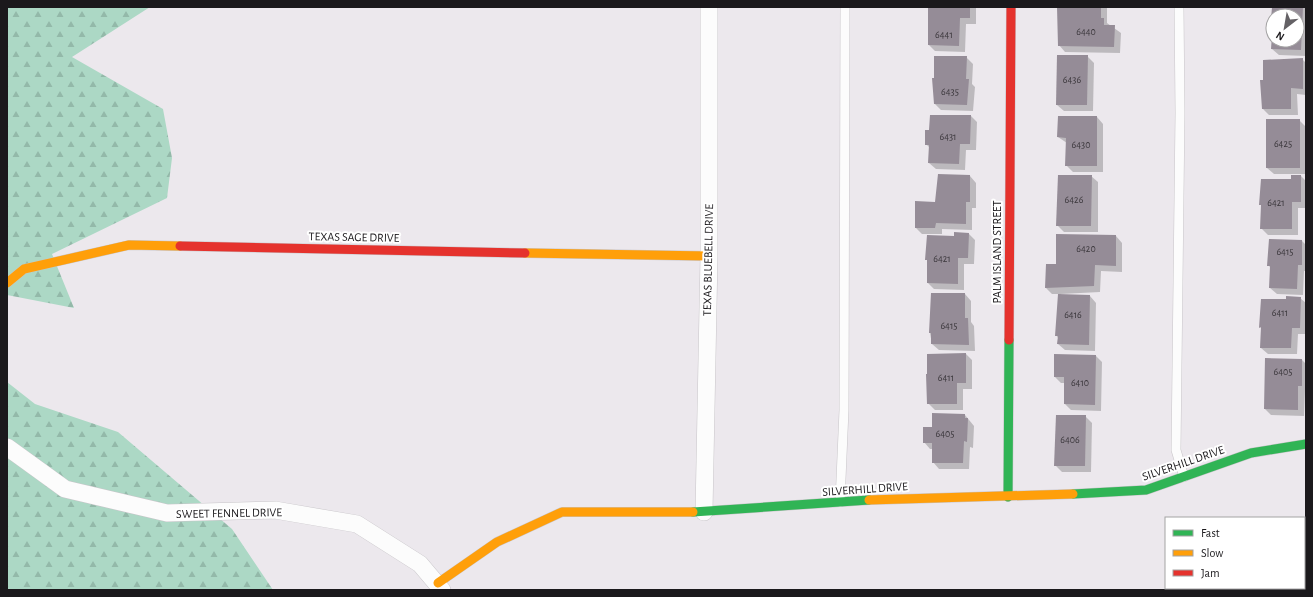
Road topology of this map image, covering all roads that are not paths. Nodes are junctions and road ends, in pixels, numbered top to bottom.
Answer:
1 (709, 7) edge
2 (845, 7) edge
3 (1010, 7) edge
4 (1178, 7) edge
5 (709, 256) junction
6 (7, 283) edge
7 (1306, 444) edge
8 (7, 447) edge
9 (1184, 477) junction
10 (1008, 497) junction
11 (840, 502) junction
12 (704, 512) junction
13 (440, 587) edge

1 - 5 street, TEXAS BLUEBELL DRIVE
2 - 11 lane
3 - 10 street, PALM ISLAND STREET
4 - 9 lane
5 - 6 street, TEXAS SAGE DRIVE
5 - 12 street, TEXAS BLUEBELL DRIVE
7 - 9 street, SILVERHILL DRIVE
8 - 13 street, SWEET FENNEL DRIVE
9 - 10 street, SILVERHILL DRIVE
10 - 11 street, SILVERHILL DRIVE
11 - 12 street, SILVERHILL DRIVE
12 - 13 street, SILVERHILL DRIVE

